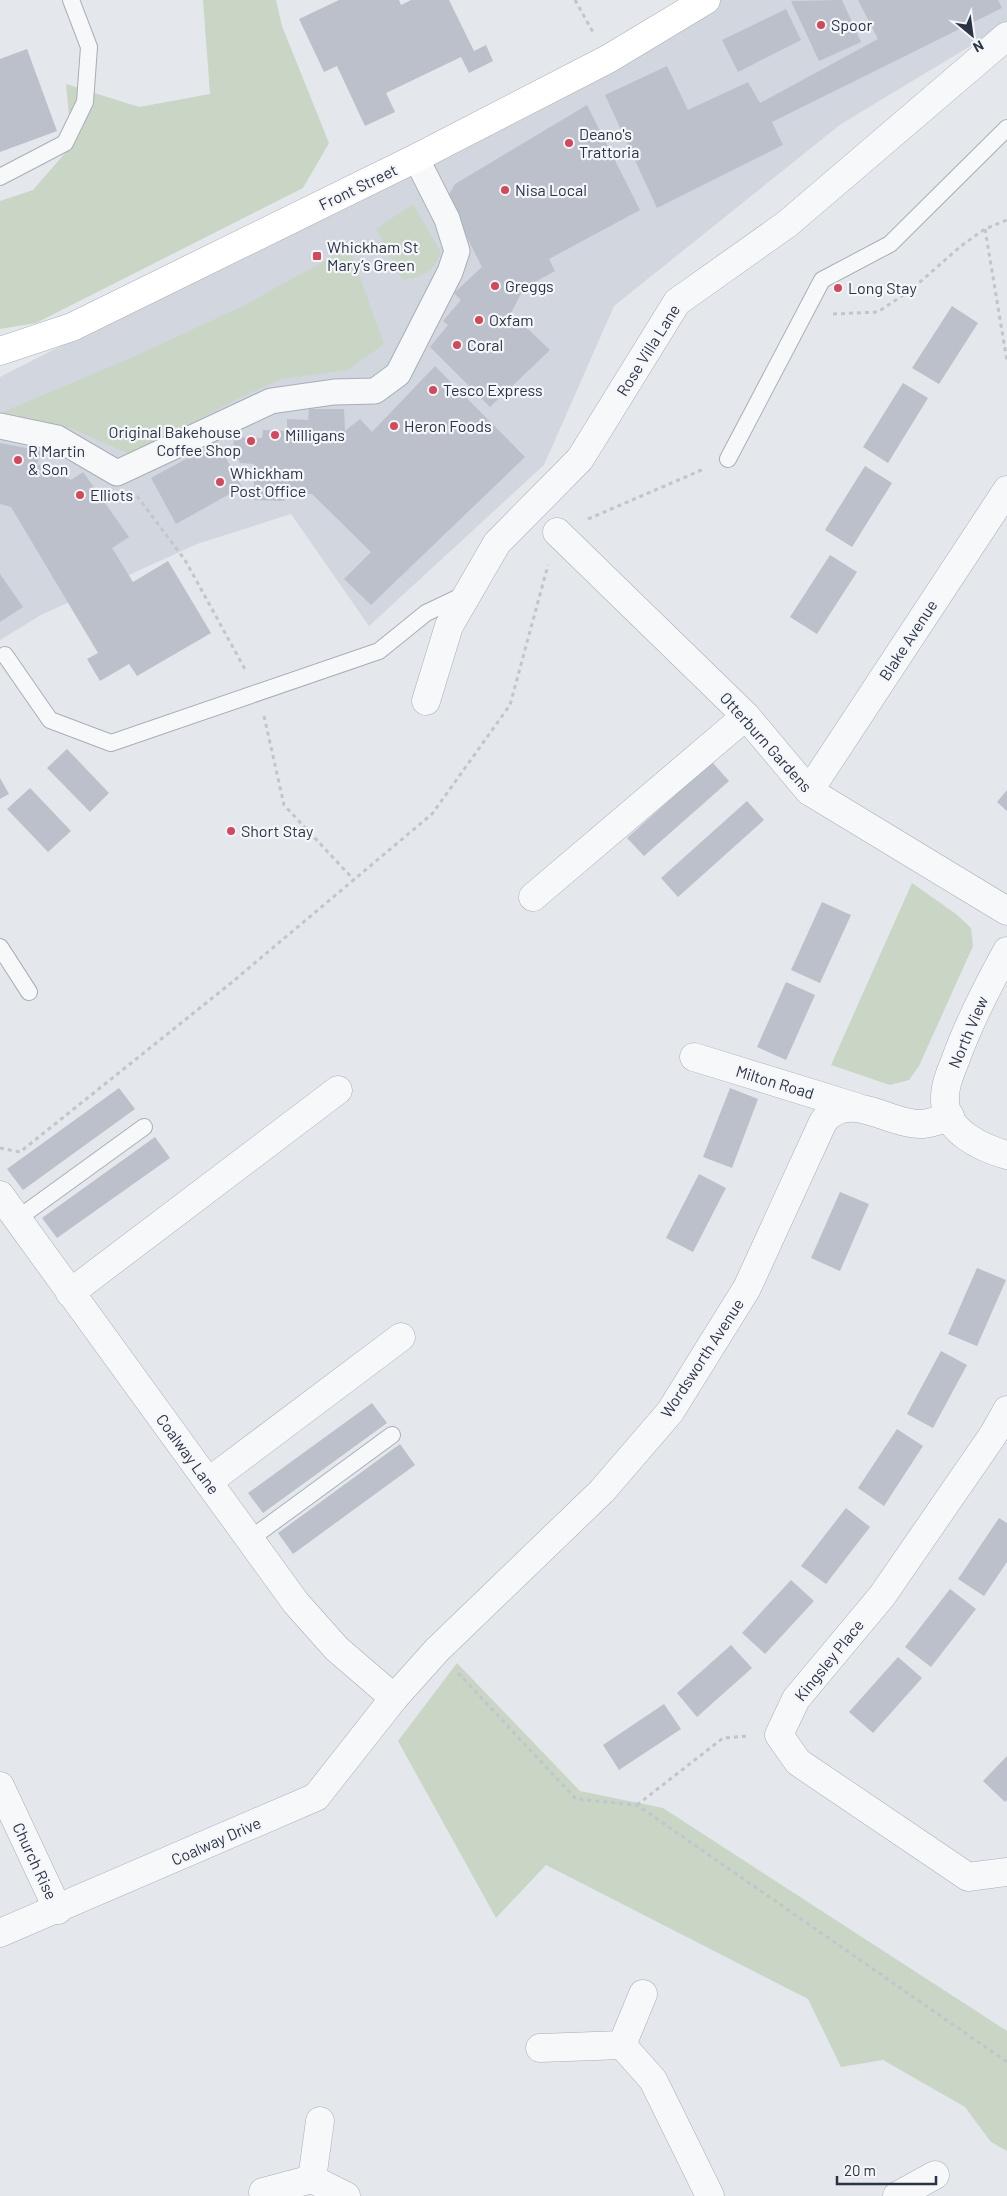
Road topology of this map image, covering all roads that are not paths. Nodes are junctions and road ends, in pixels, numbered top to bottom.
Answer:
1 (71, 0) edge
2 (706, 0) edge
3 (1007, 36) edge
4 (1007, 128) edge
5 (416, 158) junction
6 (0, 178) edge
7 (0, 352) edge
8 (0, 426) edge
9 (728, 458) road end
10 (1007, 490) edge
11 (557, 532) road end
12 (468, 593) junction
13 (5, 655) dead end
14 (426, 701) dead end
15 (746, 716) junction
16 (808, 791) junction
17 (533, 897) dead end
18 (1007, 911) edge
19 (0, 947) edge
20 (1007, 951) edge
21 (29, 992) dead end
22 (694, 1057) dead end
23 (338, 1090) dead end
24 (856, 1107) junction
25 (950, 1116) junction
26 (144, 1127) dead end
27 (1007, 1155) edge
28 (0, 1196) edge
29 (17, 1219) junction
30 (70, 1292) junction
31 (401, 1337) dead end
32 (1007, 1410) edge
33 (392, 1435) dead end
34 (208, 1482) junction
35 (250, 1539) junction
36 (394, 1698) junction
37 (0, 1786) edge
38 (1007, 1872) edge
39 (58, 1910) junction
40 (0, 1933) edge
41 (643, 1994) dead end
42 (622, 2045) junction
43 (540, 2048) dead end
44 (320, 2120) dead end
45 (935, 2175) dead end
46 (312, 2179) junction
47 (263, 2192) dead end
48 (346, 2196) edge
49 (710, 2196) edge
50 (897, 2196) edge

1 - 6 lane
2 - 5 main road, Front Street
3 - 12 street, Rose Villa Lane
4 - 9 lane
5 - 7 main road, Front Street
5 - 8 street
10 - 16 street, Blake Avenue
11 - 15 street, Otterburn Gardens
12 - 13 lane
12 - 14 street, Rose Villa Lane
15 - 16 street, Otterburn Gardens
15 - 17 street
16 - 18 street, Otterburn Gardens
19 - 21 lane
20 - 25 street, North View
22 - 24 street, Milton Road
23 - 30 street
24 - 25 street, Wordsworth Avenue
24 - 36 street, Wordsworth Avenue
25 - 27 street
26 - 29 lane
28 - 29 street, Coalway Lane
29 - 30 street, Coalway Lane
30 - 34 street, Coalway Lane
31 - 34 street
32 - 38 street, Kingsley Place
33 - 35 lane
34 - 35 street, Coalway Lane
35 - 36 street, Coalway Lane
36 - 39 street, Coalway Drive
37 - 39 street, Church Rise
39 - 40 street, Coalway Drive
41 - 42 street
42 - 43 street
42 - 49 street
44 - 46 street
45 - 50 street
46 - 47 street
46 - 48 street

